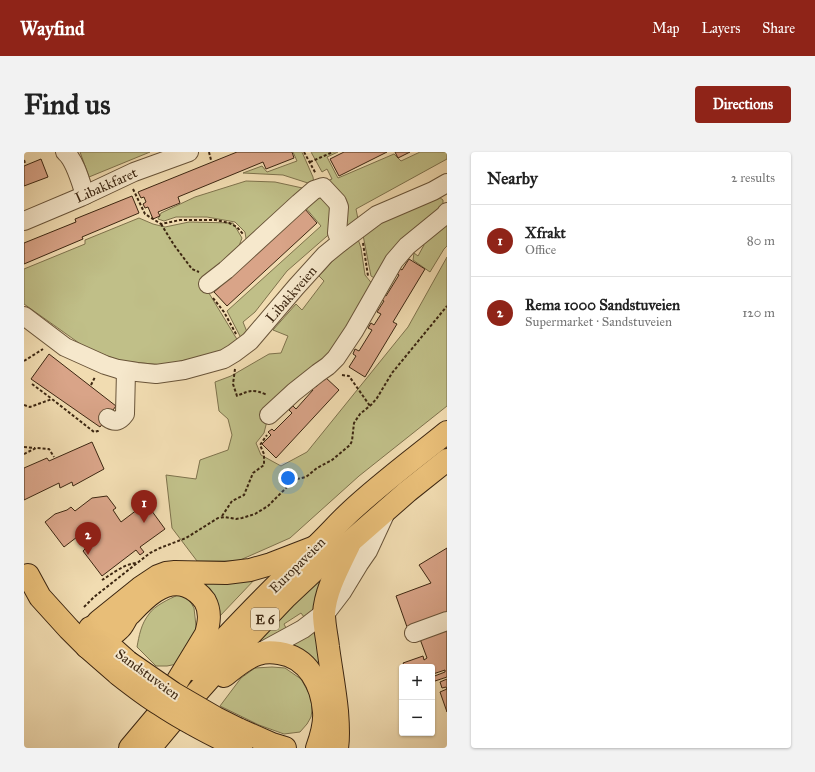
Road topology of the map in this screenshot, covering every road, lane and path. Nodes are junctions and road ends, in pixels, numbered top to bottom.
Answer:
1 (65, 152) edge
2 (189, 152) edge
3 (209, 152) edge
4 (304, 152) edge
5 (333, 152) edge
6 (211, 160) dead end
7 (310, 162) junction
8 (126, 176) junction
9 (447, 183) edge
10 (323, 187) junction
11 (85, 195) junction
12 (447, 212) edge
13 (24, 221) edge
14 (161, 224) junction
15 (356, 230) junction
16 (341, 242) junction
17 (242, 255) junction
18 (211, 282) junction
19 (380, 285) junction
20 (447, 306) edge
21 (24, 316) edge
22 (237, 336) dead end
23 (56, 340) junction
24 (24, 361) edge
25 (235, 369) dead end
26 (126, 371) junction
27 (342, 374) dead end
28 (97, 375) dead end
29 (32, 384) dead end
30 (91, 385) dead end
31 (268, 396) dead end
32 (52, 399) junction
33 (24, 405) edge
34 (370, 406) junction
35 (269, 414) dead end
36 (105, 422) joint
37 (447, 432) edge
38 (267, 435) dead end
39 (24, 447) edge
40 (36, 448) junction
41 (24, 454) edge
42 (54, 457) dead end
43 (447, 460) edge
44 (389, 508) junction
45 (222, 517) junction
46 (351, 541) junction
47 (315, 547) junction
48 (279, 561) junction
49 (137, 563) junction
50 (26, 573) edge
51 (102, 580) dead end
52 (84, 607) dead end
53 (324, 614) junction
54 (447, 621) edge
55 (414, 632) dead end
56 (94, 639) junction
57 (202, 640) junction
58 (258, 654) junction
59 (185, 706) junction
60 (157, 714) junction
61 (236, 740) edge
62 (130, 748) edge
63 (150, 748) edge
64 (284, 748) edge
65 (317, 748) edge
66 (337, 748) edge

1 - 11 street
2 - 8 street, Libakkfaret
3 - 6 path
4 - 7 path
5 - 7 path
7 - 10 path
8 - 11 street, Libakkfaret
8 - 14 path
9 - 15 street, Libakkveien
10 - 16 street
10 - 17 street
11 - 13 street, Libakkfaret
12 - 19 street
14 - 17 path
14 - 18 path
15 - 16 street, Libakkveien
15 - 19 path
16 - 26 street, Libakkveien
17 - 18 street
18 - 22 path
19 - 35 street
20 - 34 path
21 - 23 street, Libakkveien
23 - 24 path
23 - 26 street, Libakkveien
25 - 31 path
26 - 36 street
27 - 34 path
28 - 30 path
29 - 32 path
32 - 33 path
32 - 36 path
34 - 45 path
37 - 47 main road, Europaveien / E 6
38 - 45 path
39 - 40 path
40 - 41 path
40 - 42 path
43 - 44 main road, Europaveien / E 6
44 - 46 main road, Europaveien / E 6
44 - 53 street, E 6
45 - 49 path
46 - 53 main road, E 6
46 - 59 main road, Europaveien / E 6
47 - 48 main road, E 6
47 - 60 main road, Europaveien / E 6
48 - 56 main road, E 6
48 - 57 main road, E 6
49 - 51 path
49 - 52 path
50 - 56 main road, Sandstuveien
53 - 58 street, E 6
53 - 66 main road, E 6
54 - 55 street
56 - 57 main road, E 6
56 - 61 main road, Sandstuveien, bridge
57 - 60 main road, E 6
58 - 59 main road, E 6
58 - 65 main road, E 6
59 - 63 main road, Europaveien / E 6
60 - 62 main road, Europaveien / E 6
61 - 64 main road, Sandstuveien

